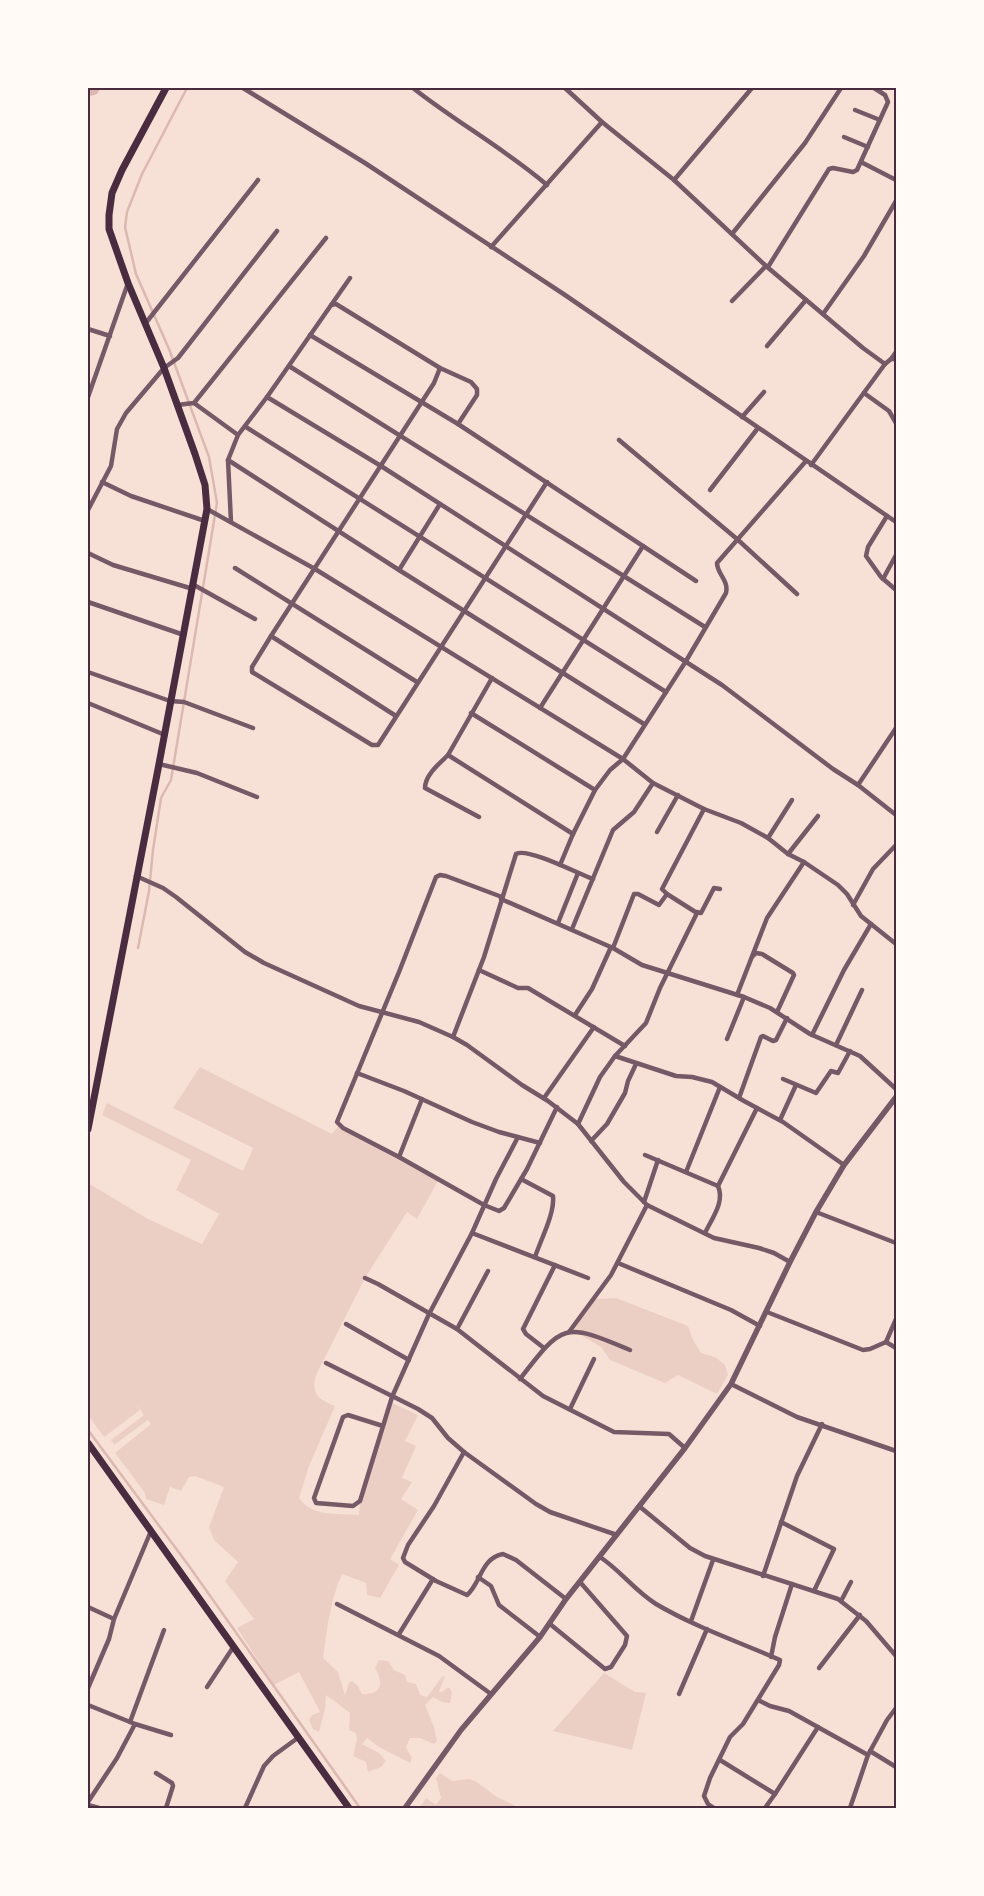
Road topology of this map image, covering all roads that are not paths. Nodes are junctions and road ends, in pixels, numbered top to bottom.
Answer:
1 (166, 88) edge
2 (244, 88) edge
3 (413, 88) edge
4 (566, 88) edge
5 (752, 88) edge
6 (842, 88) edge
7 (874, 88) edge
8 (855, 110) dead end
9 (880, 120) junction
10 (602, 122) junction
11 (844, 137) dead end
12 (868, 147) junction
13 (861, 162) junction
14 (258, 180) dead end
15 (674, 180) junction
16 (896, 180) edge
17 (547, 185) junction
18 (896, 201) edge
19 (277, 231) dead end
20 (732, 234) junction
21 (326, 238) dead end
22 (491, 247) junction
23 (767, 266) junction
24 (350, 278) dead end
25 (128, 283) junction
26 (806, 300) junction
27 (732, 302) dead end
28 (331, 305) junction
29 (823, 314) junction
30 (145, 324) junction
31 (88, 329) edge
32 (310, 335) junction
33 (110, 336) junction
34 (766, 346) dead end
35 (896, 352) edge
36 (894, 359) edge
37 (885, 364) junction
38 (289, 366) junction
39 (164, 368) junction
40 (440, 368) junction
41 (764, 392) dead end
42 (864, 393) junction
43 (268, 397) junction
44 (88, 398) edge
45 (422, 402) junction
46 (194, 403) junction
47 (177, 405) junction
48 (742, 417) junction
49 (896, 423) edge
50 (458, 424) junction
51 (246, 427) junction
52 (758, 428) junction
53 (238, 435) junction
54 (402, 435) junction
55 (619, 440) dead end
56 (228, 460) junction
57 (806, 461) junction
58 (811, 465) junction
59 (381, 466) junction
60 (102, 482) junction
61 (548, 482) junction
62 (710, 490) dead end
63 (360, 498) junction
64 (440, 504) junction
65 (88, 510) edge
66 (207, 510) junction
67 (527, 514) junction
68 (887, 516) junction
69 (204, 521) junction
70 (231, 522) junction
71 (896, 522) edge
72 (339, 531) junction
73 (420, 537) junction
74 (737, 539) junction
75 (507, 546) junction
76 (644, 546) junction
77 (88, 553) edge
78 (896, 555) edge
79 (235, 568) dead end
80 (315, 569) junction
81 (399, 570) junction
82 (624, 576) junction
83 (486, 578) junction
84 (883, 579) junction
85 (696, 582) dead end
86 (193, 587) junction
87 (896, 590) edge
88 (797, 594) dead end
89 (88, 602) edge
90 (292, 603) junction
91 (604, 608) junction
92 (464, 611) junction
93 (255, 619) dead end
94 (706, 627) junction
95 (184, 634) junction
96 (271, 636) junction
97 (583, 640) junction
98 (441, 646) junction
99 (686, 661) junction
100 (88, 672) edge
101 (562, 673) junction
102 (492, 678) junction
103 (417, 682) junction
104 (666, 692) junction
105 (170, 701) junction
106 (88, 703) edge
107 (540, 708) junction
108 (471, 714) junction
109 (396, 716) junction
110 (644, 724) junction
111 (253, 728) dead end
112 (896, 728) edge
113 (165, 735) junction
114 (448, 755) junction
115 (623, 759) junction
116 (159, 764) junction
117 (653, 782) junction
118 (858, 785) junction
119 (595, 790) junction
120 (678, 795) junction
121 (257, 797) dead end
122 (792, 800) dead end
123 (704, 809) junction
124 (896, 815) edge
125 (818, 816) dead end
126 (479, 817) dead end
127 (657, 832) dead end
128 (573, 834) junction
129 (768, 838) junction
130 (896, 845) edge
131 (788, 854) junction
132 (804, 862) junction
133 (560, 865) junction
134 (578, 873) junction
135 (136, 876) junction
136 (593, 879) junction
137 (720, 889) dead end
138 (666, 894) junction
139 (502, 898) junction
140 (853, 904) junction
141 (697, 912) junction
142 (558, 923) junction
143 (871, 924) junction
144 (572, 929) junction
145 (896, 944) edge
146 (612, 947) junction
147 (752, 955) junction
148 (479, 970) junction
149 (668, 974) junction
150 (862, 990) dead end
151 (737, 995) junction
152 (744, 997) junction
153 (382, 1012) junction
154 (777, 1012) junction
155 (575, 1016) junction
156 (787, 1018) junction
157 (594, 1028) junction
158 (812, 1035) junction
159 (453, 1037) junction
160 (727, 1039) dead end
161 (836, 1045) junction
162 (625, 1046) junction
163 (850, 1051) junction
164 (615, 1056) junction
165 (636, 1064) junction
166 (357, 1073) junction
167 (783, 1079) dead end
168 (796, 1085) junction
169 (720, 1087) junction
170 (896, 1089) edge
171 (544, 1098) junction
172 (739, 1098) junction
173 (896, 1098) edge
174 (422, 1099) junction
175 (557, 1107) junction
176 (757, 1108) junction
177 (780, 1120) junction
178 (578, 1124) junction
179 (88, 1129) edge
180 (518, 1137) junction
181 (591, 1141) junction
182 (540, 1143) junction
183 (645, 1156) dead end
184 (399, 1157) junction
185 (658, 1160) junction
186 (844, 1165) junction
187 (686, 1172) junction
188 (522, 1180) junction
189 (718, 1186) junction
190 (646, 1203) junction
191 (484, 1205) junction
192 (816, 1212) junction
193 (472, 1233) junction
194 (705, 1233) junction
195 (896, 1243) edge
196 (535, 1257) junction
197 (790, 1262) junction
198 (618, 1263) junction
199 (555, 1265) junction
200 (488, 1271) dead end
201 (365, 1278) dead end
202 (588, 1278) dead end
203 (767, 1312) junction
204 (429, 1314) junction
205 (896, 1319) edge
206 (346, 1324) dead end
207 (760, 1326) junction
208 (457, 1329) junction
209 (569, 1332) junction
210 (886, 1342) junction
211 (544, 1348) junction
212 (896, 1348) edge
213 (630, 1350) dead end
214 (410, 1360) junction
215 (594, 1360) dead end
216 (326, 1363) dead end
217 (520, 1379) junction
218 (731, 1384) junction
219 (392, 1397) junction
220 (570, 1409) junction
221 (822, 1424) junction
222 (383, 1426) junction
223 (88, 1442) edge
224 (685, 1448) junction
225 (896, 1450) edge
226 (464, 1452) junction
227 (639, 1506) junction
228 (781, 1522) junction
229 (151, 1530) junction
230 (617, 1535) junction
231 (600, 1557) junction
232 (713, 1560) junction
233 (763, 1576) junction
234 (478, 1578) junction
235 (433, 1580) junction
236 (580, 1582) junction
237 (851, 1582) dead end
238 (792, 1584) junction
239 (814, 1591) junction
240 (566, 1599) junction
241 (841, 1600) junction
242 (337, 1604) dead end
243 (88, 1607) edge
244 (860, 1615) junction
245 (114, 1619) junction
246 (691, 1622) junction
247 (550, 1624) junction
248 (707, 1629) junction
249 (164, 1630) dead end
250 (399, 1634) junction
251 (539, 1636) junction
252 (234, 1646) junction
253 (896, 1656) edge
254 (771, 1657) junction
255 (820, 1668) dead end
256 (207, 1687) dead end
257 (88, 1688) edge
258 (491, 1694) junction
259 (679, 1694) dead end
260 (758, 1700) junction
261 (88, 1705) edge
262 (896, 1708) edge
263 (132, 1723) junction
264 (818, 1727) junction
265 (171, 1735) dead end
266 (299, 1737) junction
267 (869, 1753) junction
268 (720, 1760) junction
269 (896, 1767) edge
270 (156, 1774) dead end
271 (775, 1794) junction
272 (88, 1803) edge
273 (99, 1808) edge
274 (166, 1808) edge
275 (246, 1808) edge
276 (349, 1808) edge
277 (405, 1808) edge
278 (714, 1808) edge
279 (765, 1808) edge
280 (850, 1808) edge

1 - 25 main road
2 - 22 street
3 - 17 street
4 - 10 street
5 - 15 street
6 - 20 street
7 - 9 street
8 - 9 street
9 - 12 street
10 - 15 street
10 - 17 street
11 - 12 street
12 - 13 street
13 - 16 street
13 - 23 street
14 - 30 street
15 - 20 street
17 - 22 street
18 - 29 street
19 - 39 street
20 - 23 street
21 - 46 street
22 - 48 street
23 - 26 street
23 - 27 street
24 - 28 street
25 - 30 main road
25 - 33 street
26 - 29 street
26 - 34 street
28 - 32 street
28 - 40 street
29 - 37 street
30 - 39 main road
31 - 33 street
32 - 38 street
32 - 45 street
33 - 44 street
35 - 36 street
36 - 37 street
37 - 42 street
38 - 43 street
38 - 54 street
39 - 47 main road
39 - 60 street
40 - 45 street
40 - 50 street
41 - 48 street
42 - 49 street
42 - 58 street
43 - 51 street
43 - 59 street
45 - 50 street
45 - 54 street
46 - 47 street
46 - 53 street
47 - 66 main road
48 - 52 street
50 - 61 street
51 - 53 street
51 - 63 street
52 - 57 street
52 - 62 street
53 - 56 street
54 - 59 street
54 - 67 street
55 - 74 street
56 - 70 street
56 - 72 street
57 - 58 street
57 - 74 street
58 - 68 street
59 - 63 street
59 - 64 street
60 - 65 street
60 - 69 street
61 - 67 street
61 - 76 street
63 - 72 street
63 - 73 street
64 - 73 street
64 - 75 street
66 - 69 main road
66 - 70 street
67 - 75 street
67 - 82 street
68 - 71 street
68 - 84 street
69 - 86 main road
70 - 80 street
72 - 80 street
72 - 81 street
73 - 81 street
73 - 83 street
74 - 88 street
74 - 94 street
75 - 83 street
75 - 91 street
76 - 82 street
76 - 85 street
77 - 86 street
78 - 84 street
79 - 90 street
80 - 90 street
80 - 98 street
81 - 92 street
82 - 91 street
82 - 94 street
83 - 92 street
83 - 97 street
84 - 87 street
86 - 93 street
86 - 95 main road
89 - 95 street
90 - 96 street
90 - 103 street
91 - 97 street
91 - 99 street
92 - 98 street
92 - 101 street
94 - 99 street
95 - 105 main road
96 - 109 street
96 - 109 street
97 - 101 street
97 - 104 street
98 - 102 street
98 - 103 street
99 - 104 street
99 - 118 street
100 - 105 street
101 - 107 street
101 - 110 street
102 - 107 street
102 - 108 street
103 - 109 street
104 - 110 street
105 - 111 street
105 - 113 main road
106 - 113 street
107 - 115 street
108 - 114 street
108 - 119 street
110 - 115 street
112 - 118 street
113 - 116 main road
114 - 126 street
114 - 128 street
115 - 117 street
115 - 119 street
116 - 121 street
116 - 135 main road
117 - 120 street
117 - 136 street
118 - 124 street
119 - 128 street
120 - 123 street
120 - 127 street
122 - 129 street
123 - 129 street
123 - 138 street
125 - 131 street
128 - 133 street
129 - 131 street
130 - 140 street
131 - 132 street
132 - 140 street
132 - 147 street
133 - 134 street
133 - 139 street
134 - 136 street
134 - 142 street
135 - 153 street
135 - 179 main road
136 - 144 street
137 - 141 street
138 - 141 street
138 - 146 street
139 - 142 street
139 - 148 street
139 - 153 street
140 - 143 street
141 - 149 street
142 - 144 street
143 - 145 street
143 - 158 street
144 - 146 street
146 - 149 street
146 - 155 street
147 - 151 street
147 - 154 street
148 - 155 street
148 - 159 street
149 - 151 street
149 - 162 street
150 - 161 street
151 - 152 street
152 - 154 street
152 - 160 street
153 - 159 street
153 - 166 street
154 - 156 street
155 - 157 street
156 - 158 street
156 - 172 street
157 - 162 street
157 - 171 street
158 - 161 street
159 - 171 street
161 - 163 street
162 - 164 street
163 - 168 street
163 - 170 street
164 - 165 street
164 - 178 street
165 - 169 street
165 - 181 street
166 - 174 street
166 - 184 street
167 - 168 street
168 - 177 street
169 - 172 street
169 - 187 street
171 - 175 street
172 - 176 street
173 - 186 street
174 - 180 street
174 - 184 street
175 - 178 street
175 - 182 street
176 - 177 street
176 - 189 street
177 - 186 street
178 - 181 street
180 - 182 street
180 - 191 street
181 - 190 street
182 - 188 street
183 - 185 street
184 - 191 street
185 - 187 street
185 - 190 street
186 - 192 street
187 - 189 street
188 - 191 street
188 - 196 street
189 - 194 street
190 - 194 street
190 - 198 street
191 - 193 street
192 - 195 street
192 - 197 street
193 - 196 street
193 - 204 street
194 - 197 street
196 - 199 street
197 - 203 street
198 - 207 street
198 - 209 street
199 - 202 street
199 - 211 street
200 - 208 street
201 - 204 street
203 - 207 street
203 - 210 street
204 - 208 street
204 - 214 street
205 - 210 street
206 - 214 street
207 - 218 street
208 - 217 street
209 - 211 street
209 - 213 street
210 - 212 street
211 - 217 street
214 - 219 street
215 - 220 street
216 - 219 street
217 - 220 street
218 - 221 street
218 - 224 street
219 - 222 street
219 - 226 street
220 - 224 street
221 - 225 street
221 - 228 street
222 - 222 street
223 - 229 main road
224 - 227 street
226 - 230 street
226 - 235 street
227 - 230 street
227 - 232 street
228 - 233 street
228 - 239 street
229 - 245 street
229 - 252 main road
230 - 231 street
231 - 236 street
231 - 246 street
232 - 233 street
232 - 246 street
233 - 238 street
234 - 235 street
234 - 240 street
234 - 251 street
235 - 250 street
236 - 240 street
236 - 247 street
237 - 241 street
238 - 239 street
238 - 254 street
239 - 241 street
240 - 247 street
241 - 244 street
242 - 250 street
243 - 245 street
244 - 253 street
244 - 255 street
245 - 257 street
246 - 248 street
247 - 251 street
248 - 254 street
248 - 259 street
249 - 263 street
250 - 258 street
251 - 258 street
252 - 256 street
252 - 266 main road
254 - 260 street
258 - 277 street
260 - 264 street
260 - 268 street
261 - 263 street
262 - 267 street
263 - 265 street
263 - 272 street
264 - 267 street
264 - 271 street
266 - 275 street
266 - 276 main road
267 - 269 street
267 - 280 street
268 - 271 street
268 - 278 street
270 - 274 street
271 - 279 street
272 - 273 street

